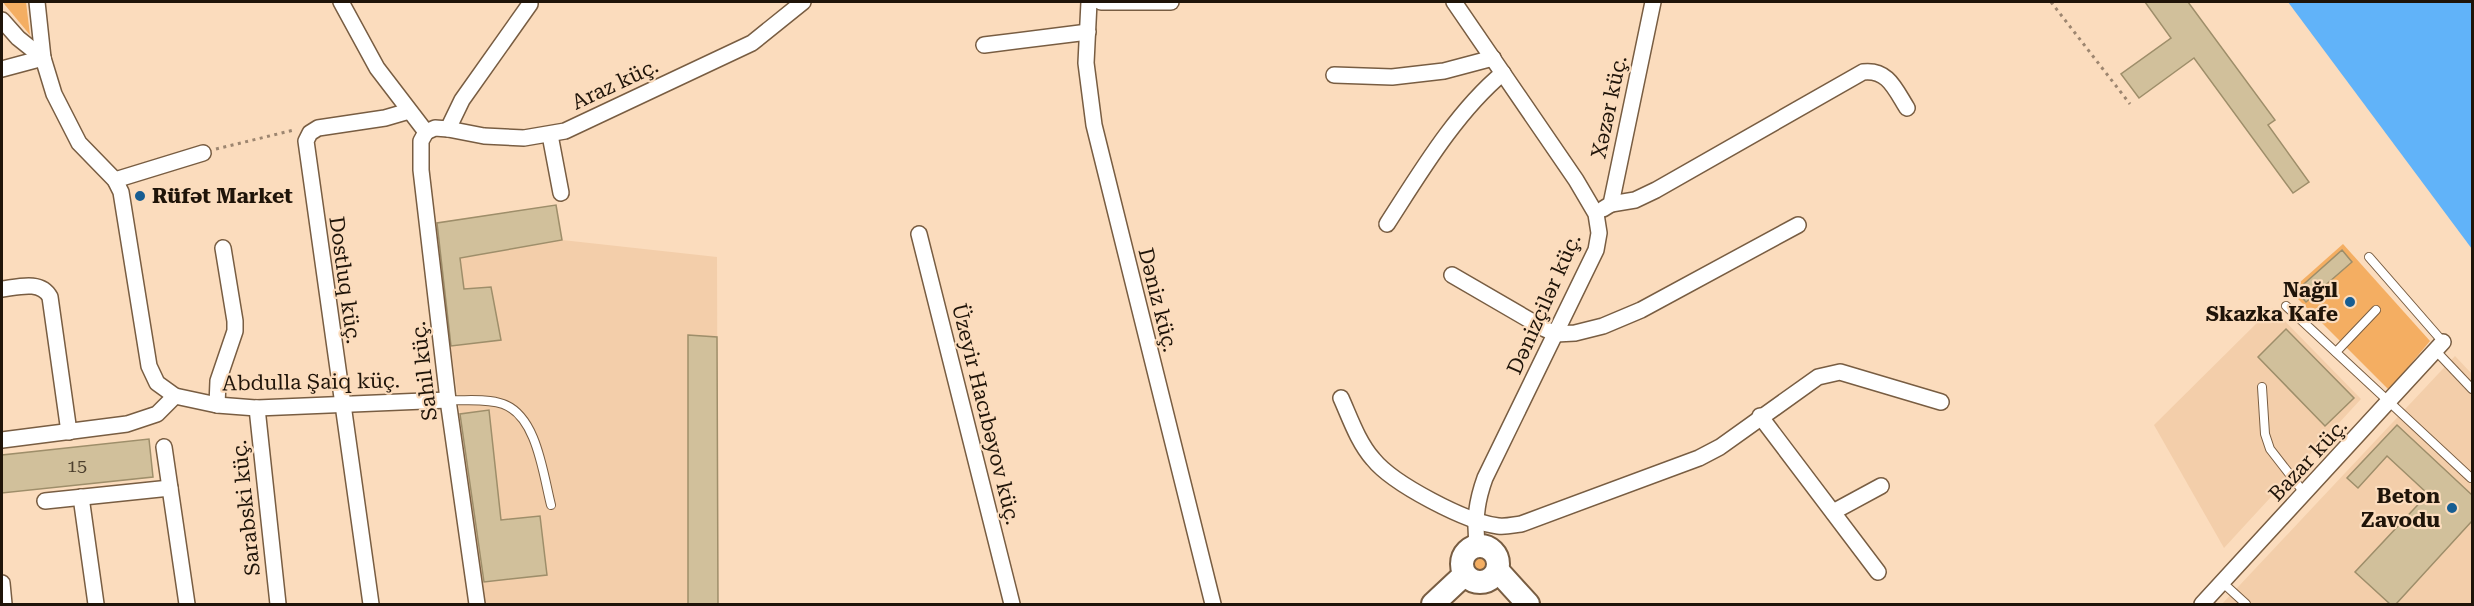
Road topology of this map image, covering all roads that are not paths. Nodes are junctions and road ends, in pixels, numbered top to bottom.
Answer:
1 (37, 2) edge
2 (341, 2) edge
3 (802, 2) edge
4 (1089, 2) edge
5 (1101, 2) edge
6 (1454, 2) edge
7 (1653, 2) edge
8 (1171, 3) edge
9 (530, 4) dead end
10 (2, 21) edge
11 (1088, 32) junction
12 (984, 45) dead end
13 (43, 58) junction
14 (1493, 58) junction
15 (2, 69) edge
16 (1503, 73) junction
17 (1334, 75) dead end
18 (1907, 108) dead end
19 (409, 111) junction
20 (448, 129) junction
21 (426, 132) junction
22 (550, 135) junction
23 (203, 153) road end
24 (115, 180) junction
25 (561, 193) dead end
26 (1611, 204) junction
27 (1596, 214) junction
28 (1387, 224) dead end
29 (1798, 225) dead end
30 (919, 234) dead end
31 (223, 248) dead end
32 (2369, 257) dead end
33 (1452, 275) dead end
34 (2, 289) edge
35 (2286, 306) dead end
36 (2376, 310) dead end
37 (1556, 334) junction
38 (2439, 347) junction
39 (2336, 352) junction
40 (2262, 387) dead end
41 (2472, 389) edge
42 (175, 396) junction
43 (1341, 398) dead end
44 (448, 400) junction
45 (1941, 402) dead end
46 (2389, 403) junction
47 (341, 404) junction
48 (217, 405) junction
49 (257, 408) junction
50 (1760, 416) junction
51 (69, 432) junction
52 (2, 440) edge
53 (164, 447) dead end
54 (2471, 478) edge
55 (1881, 486) dead end
56 (170, 488) junction
57 (2305, 494) junction
58 (81, 498) junction
59 (45, 501) dead end
60 (551, 505) dead end
61 (1833, 512) junction
62 (1476, 520) junction
63 (1479, 546) junction
64 (1498, 571) junction
65 (1878, 572) dead end
66 (1464, 575) junction
67 (2223, 583) junction
68 (2, 584) edge
69 (4, 604) edge
70 (96, 604) edge
71 (187, 604) edge
72 (278, 604) edge
73 (371, 604) edge
74 (477, 604) edge
75 (1012, 604) edge
76 (1213, 604) edge
77 (1433, 604) edge
78 (1528, 604) edge
79 (2202, 604) edge
80 (2246, 604) edge

1 - 13 street
2 - 19 street
3 - 22 street, Araz küç.
4 - 11 street, Dәniz küç.
5 - 8 street
6 - 14 street, Dәnizçilәr küç.
7 - 26 street, Xəzər küç.
9 - 20 street
10 - 13 street
11 - 12 street
11 - 76 street, Dәniz küç.
13 - 15 street
13 - 24 street
14 - 16 street, Dәnizçilәr küç.
14 - 17 street
16 - 27 street, Dәnizçilәr küç.
16 - 28 street
18 - 26 street
19 - 21 street
19 - 47 street, Dostluq küç.
20 - 21 street, Araz küç.
20 - 22 street, Araz küç.
21 - 44 street, Sahil küç.
22 - 25 street
23 - 24 street
24 - 42 street
26 - 27 street
27 - 37 street, Dәnizçilәr küç.
29 - 37 street
30 - 75 street, Üzeyir Hacıbəyov küç.
31 - 48 street
32 - 38 lane
33 - 37 street
34 - 51 street
35 - 39 lane
36 - 39 lane
37 - 62 street, Dәnizçilәr küç.
38 - 41 lane
38 - 46 street, Bazar küç.
39 - 46 lane
40 - 57 lane
42 - 48 street, Abdulla Şaiq küç.
42 - 51 street
43 - 62 street
44 - 47 street, Abdulla Şaiq küç.
44 - 60 lane
44 - 74 street, Sahil küç.
45 - 50 street
46 - 54 lane
46 - 57 street, Bazar küç.
47 - 49 street, Abdulla Şaiq küç.
47 - 73 street, Dostluq küç.
48 - 49 street, Abdulla Şaiq küç.
49 - 72 street, Sarabski küç.
50 - 61 street
50 - 62 street
51 - 52 street
53 - 56 street
55 - 61 street
56 - 58 street
56 - 71 street
57 - 67 street, Bazar küç.
58 - 59 street
58 - 70 street
61 - 65 street
62 - 63 street, Dәnizçilәr küç.
63 - 64 main road
63 - 66 main road
64 - 66 main road
64 - 78 main road
66 - 77 main road
67 - 79 street, Bazar küç.
67 - 80 lane
68 - 69 street

